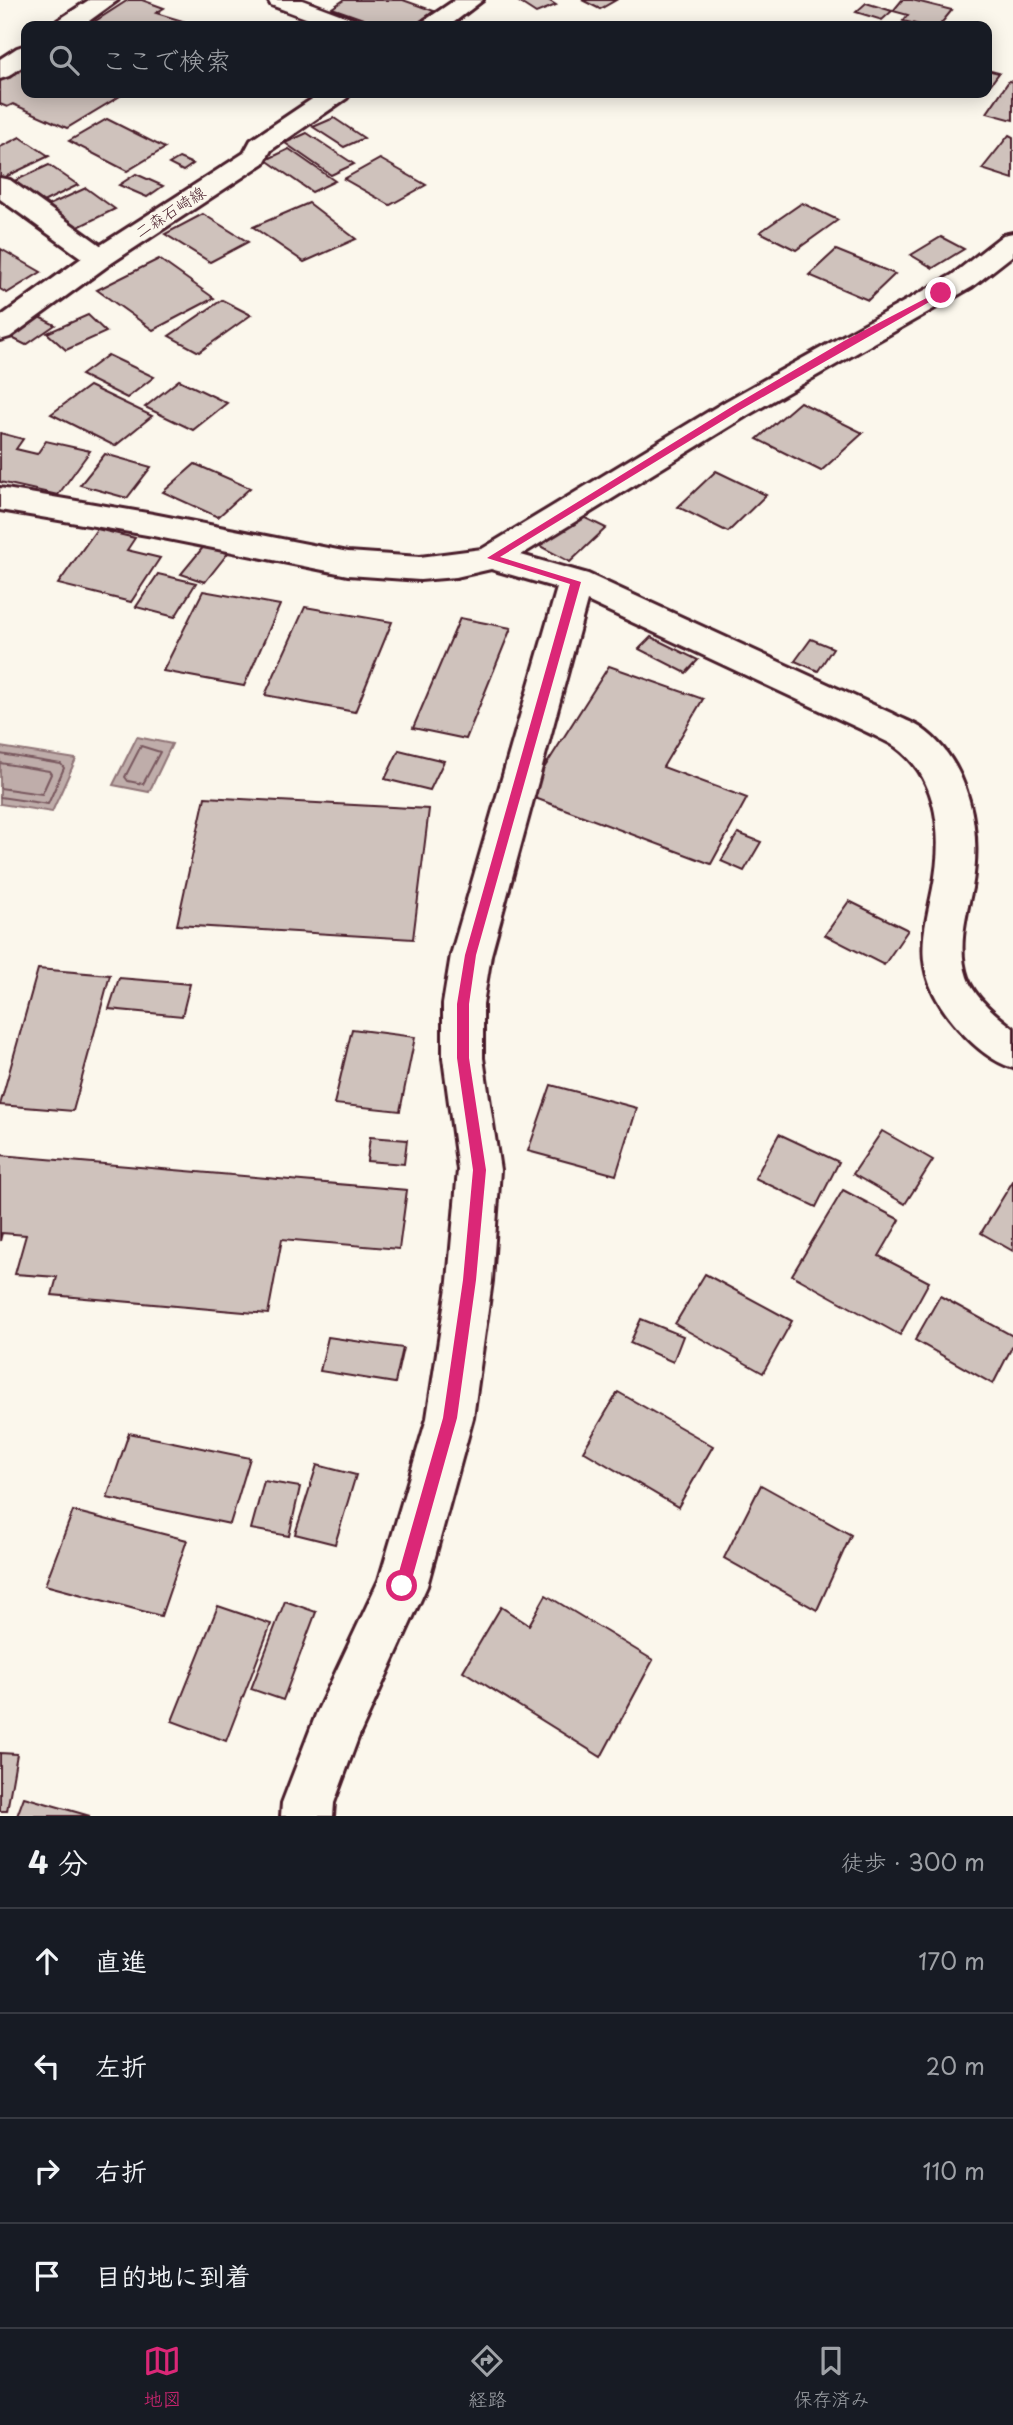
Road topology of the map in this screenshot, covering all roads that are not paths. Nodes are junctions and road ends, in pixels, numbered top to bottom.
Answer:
1 (106, 0) edge
2 (281, 0) edge
3 (471, 0) edge
4 (74, 21) edge
5 (336, 21) edge
6 (440, 21) edge
7 (21, 56) edge
8 (0, 71) edge
9 (331, 98) edge
10 (0, 186) edge
11 (1012, 244) edge
12 (100, 258) junction
13 (0, 331) edge
14 (0, 499) edge
15 (491, 558) junction
16 (576, 582) junction
17 (1013, 1051) edge
18 (307, 1816) edge

1 - 4 street
2 - 5 street
3 - 6 street
7 - 8 street
9 - 12 street, 二森石崎線
10 - 12 street
11 - 15 street
12 - 13 street, 二森石崎線
14 - 15 street
15 - 16 street
16 - 17 street
16 - 18 street

